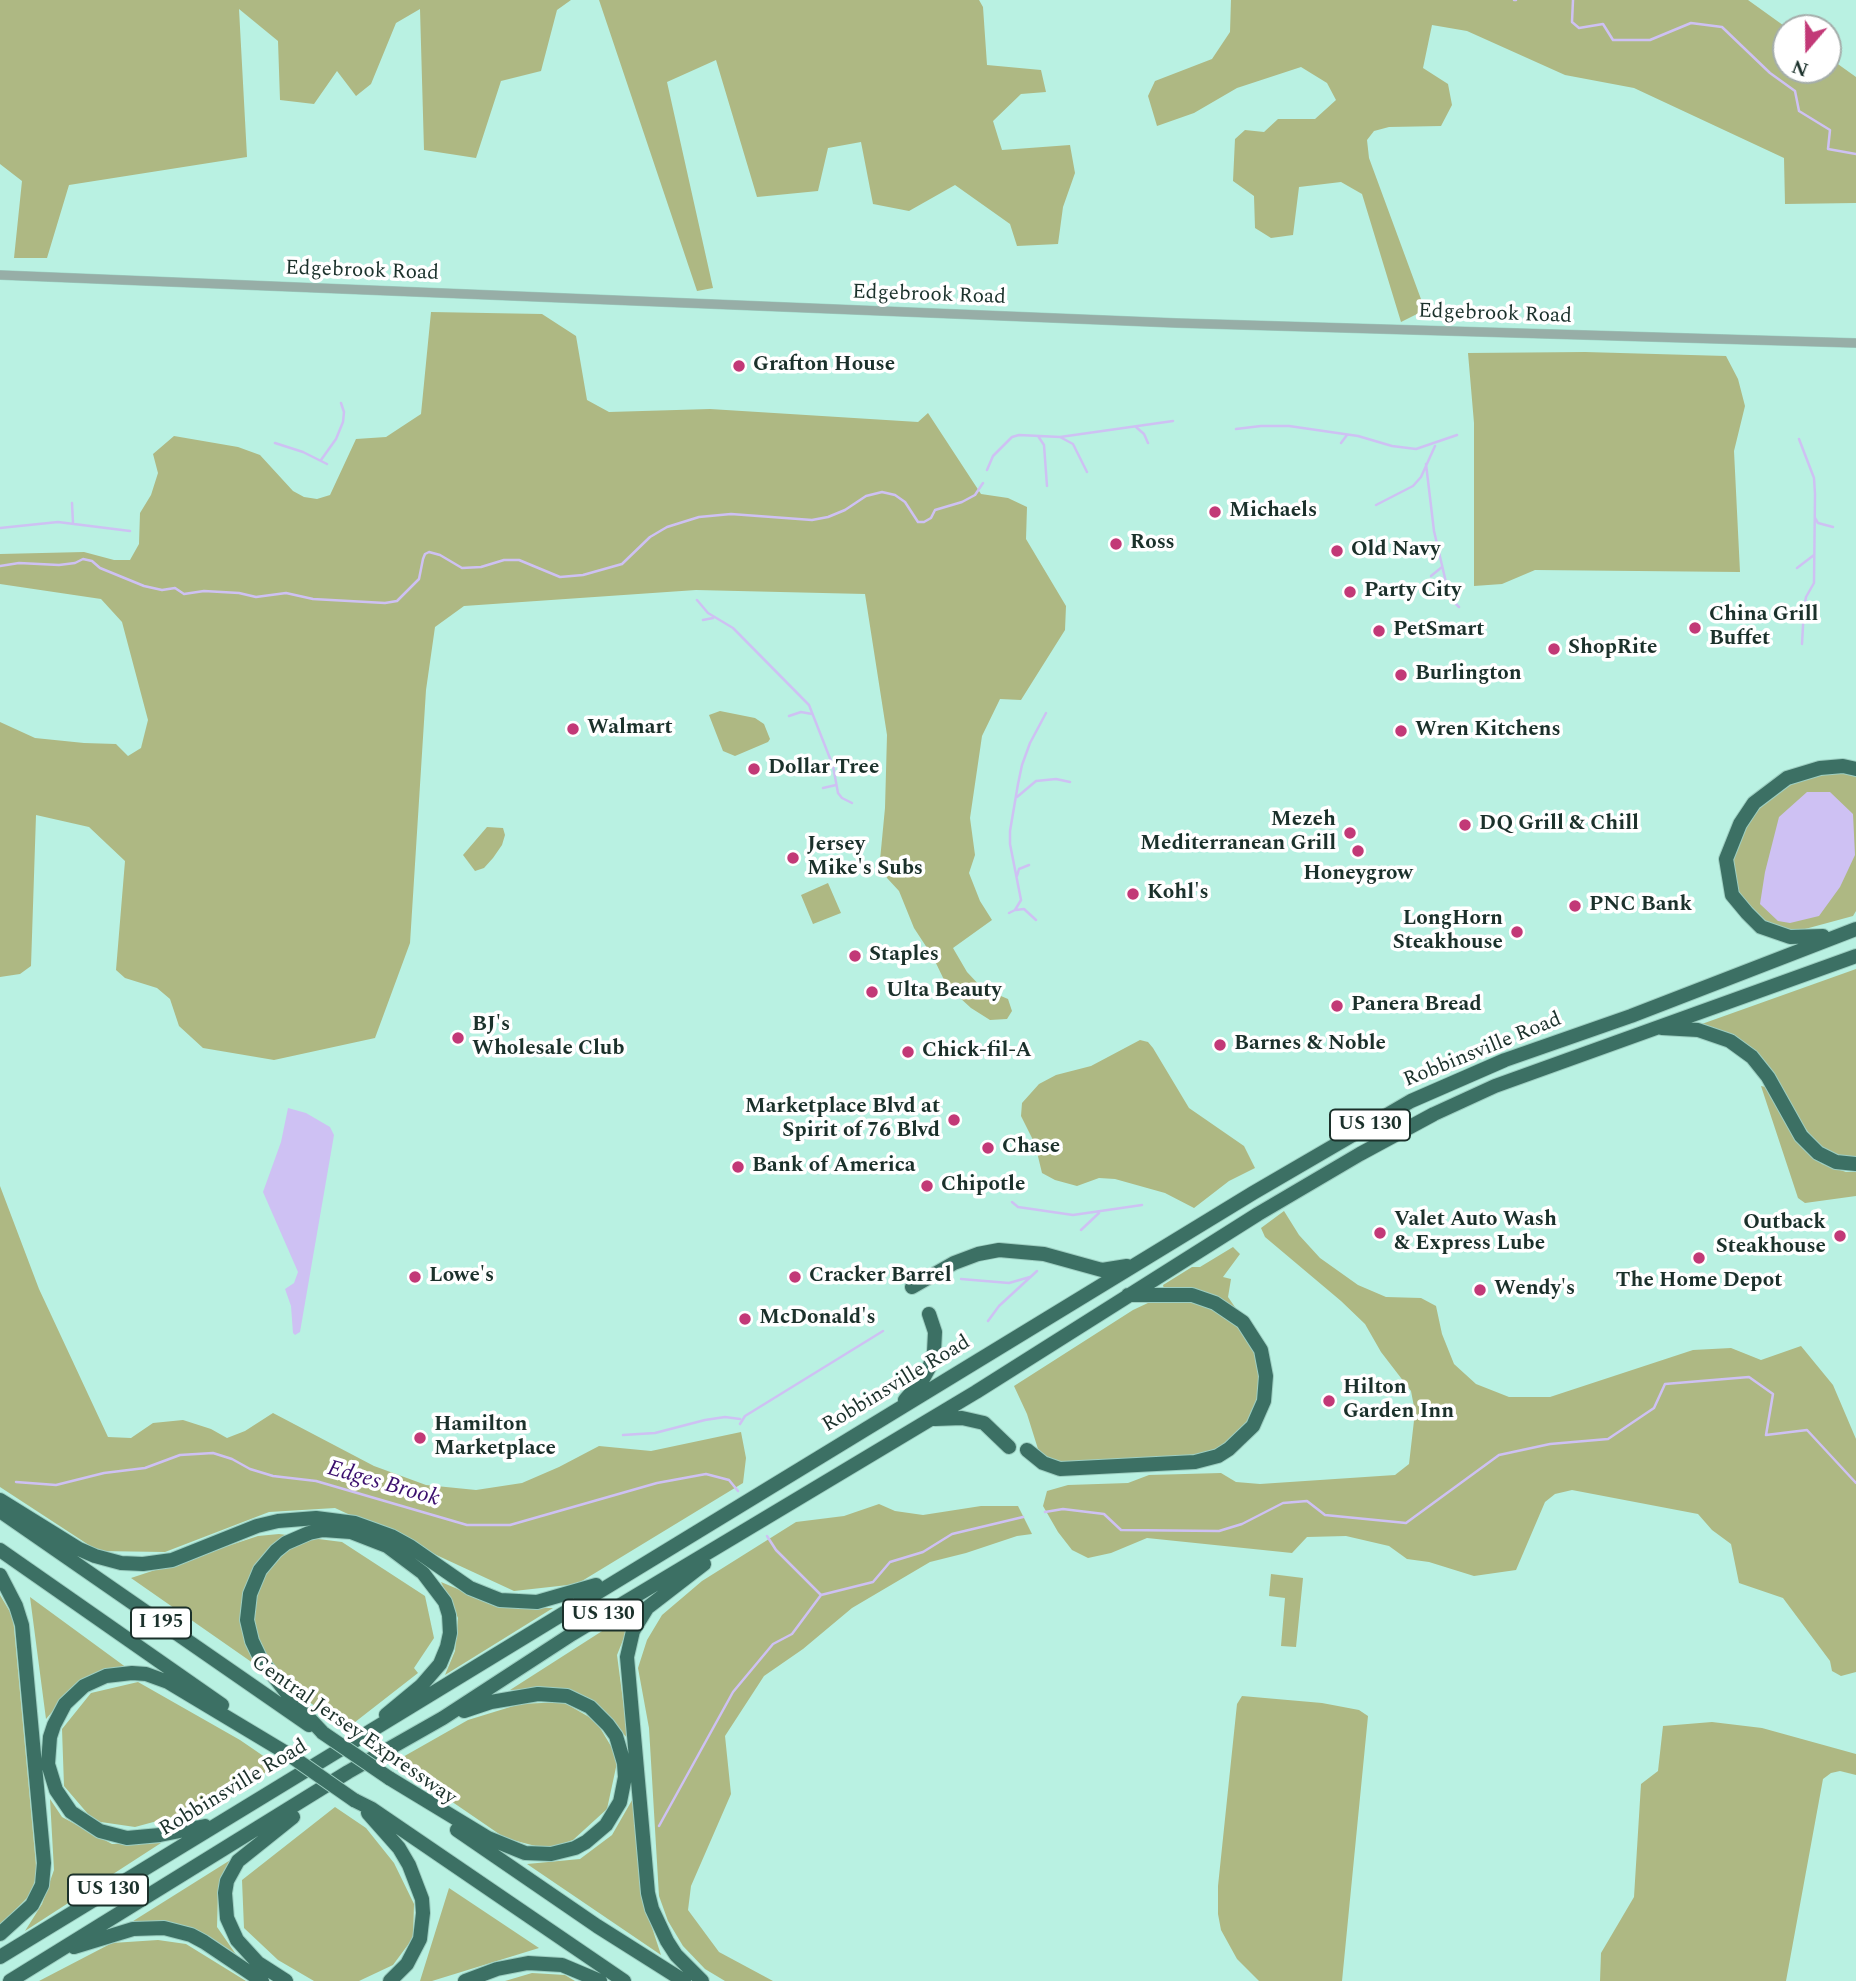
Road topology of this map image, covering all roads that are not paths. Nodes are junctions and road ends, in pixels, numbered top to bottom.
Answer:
1 (0, 275) edge
2 (1854, 343) edge
3 (1856, 769) edge
4 (1852, 931) edge
5 (1856, 956) edge
6 (1647, 1029) junction
7 (1856, 1164) edge
8 (1138, 1263) junction
9 (912, 1287) dead end
10 (1128, 1295) junction
11 (929, 1314) dead end
12 (894, 1412) junction
13 (930, 1419) junction
14 (1009, 1447) dead end
15 (1027, 1450) dead end
16 (0, 1500) edge
17 (0, 1511) edge
18 (767, 1517) junction
19 (0, 1550) edge
20 (0, 1575) edge
21 (624, 1576) junction
22 (443, 1718) junction
23 (323, 1733) junction
24 (361, 1737) junction
25 (288, 1754) junction
26 (389, 1778) junction
27 (327, 1787) junction
28 (354, 1800) junction
29 (217, 1823) junction
30 (0, 1934) edge
31 (59, 1951) junction
32 (0, 1957) edge
33 (10, 1981) edge
34 (262, 1981) edge
35 (286, 1981) edge
36 (390, 1981) edge
37 (465, 1981) edge
38 (600, 1981) edge
39 (624, 1981) edge
40 (684, 1981) edge
41 (702, 1981) edge

1 - 2 street, Edgebrook Road
3 - 4 highway
4 - 8 highway, Robbinsville Road / US 130
5 - 6 highway, Robbinsville Road / US 130
6 - 7 highway
6 - 10 highway, Robbinsville Road / US 130
8 - 9 highway
8 - 12 highway, Robbinsville Road / US 130
10 - 13 highway, Robbinsville Road / US 130
10 - 15 highway
11 - 12 highway
12 - 21 highway, Robbinsville Road / US 130
13 - 14 highway
13 - 18 highway, Robbinsville Road / US 130
16 - 21 highway
17 - 23 highway, Central Jersey Expressway / I 195
18 - 22 highway, Robbinsville Road / US 130
18 - 41 highway
19 - 25 highway, I 195
20 - 30 highway
21 - 24 highway, Robbinsville Road / US 130
22 - 26 highway
22 - 27 highway, Robbinsville Road / US 130
23 - 24 highway
23 - 26 highway, Central Jersey Expressway / I 195, bridge
24 - 29 highway, Robbinsville Road / US 130
25 - 28 highway, I 195, bridge
25 - 29 highway
26 - 40 highway, Central Jersey Expressway / I 195
27 - 31 highway, Robbinsville Road / US 130
27 - 35 highway
28 - 36 highway
28 - 39 highway, I 195
29 - 32 highway, Robbinsville Road / US 130
31 - 33 highway, Robbinsville Road / US 130
31 - 34 highway
37 - 38 highway

